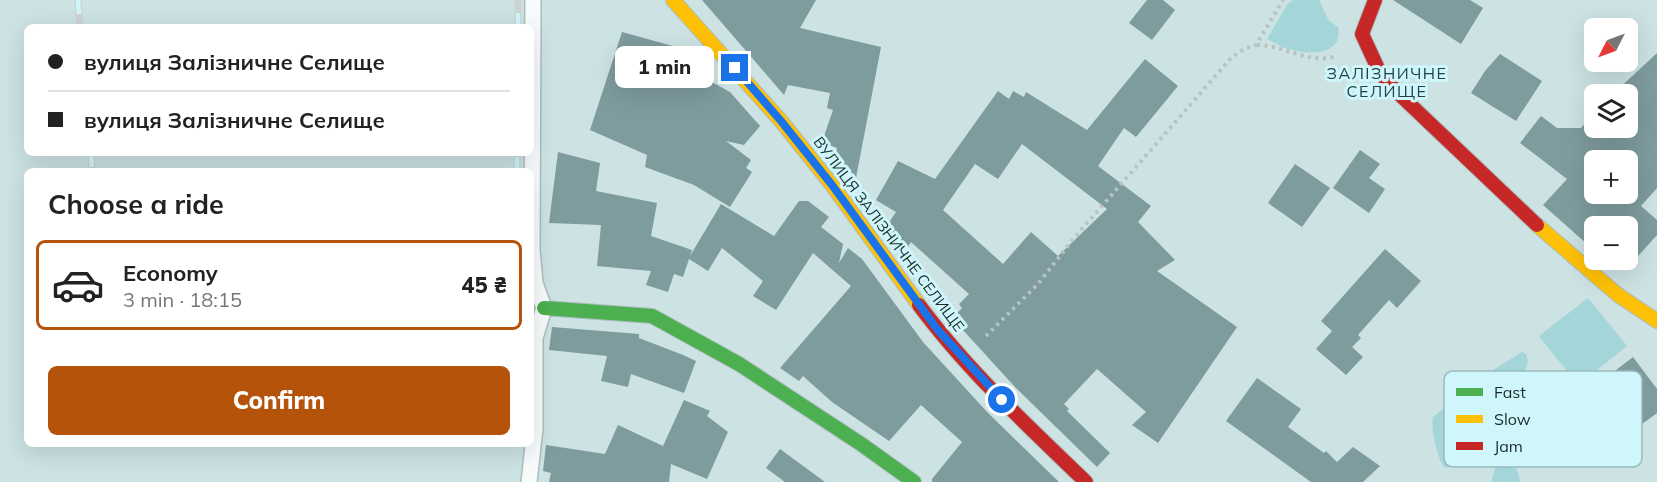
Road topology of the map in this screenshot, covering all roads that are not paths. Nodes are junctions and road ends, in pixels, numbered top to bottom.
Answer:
1 (533, 0) edge
2 (673, 0) edge
3 (1375, 0) edge
4 (533, 24) edge
5 (534, 272) edge
6 (544, 308) junction
7 (1657, 321) edge
8 (534, 437) edge
9 (533, 447) edge
10 (529, 482) edge
11 (914, 482) edge
12 (1086, 482) edge

1 - 4 lane
2 - 12 street, ВУЛИЦЯ ЗАЛІЗНИЧНЕ СЕЛИЩЕ
3 - 7 street
5 - 6 lane
6 - 8 lane
6 - 11 street
9 - 10 lane

